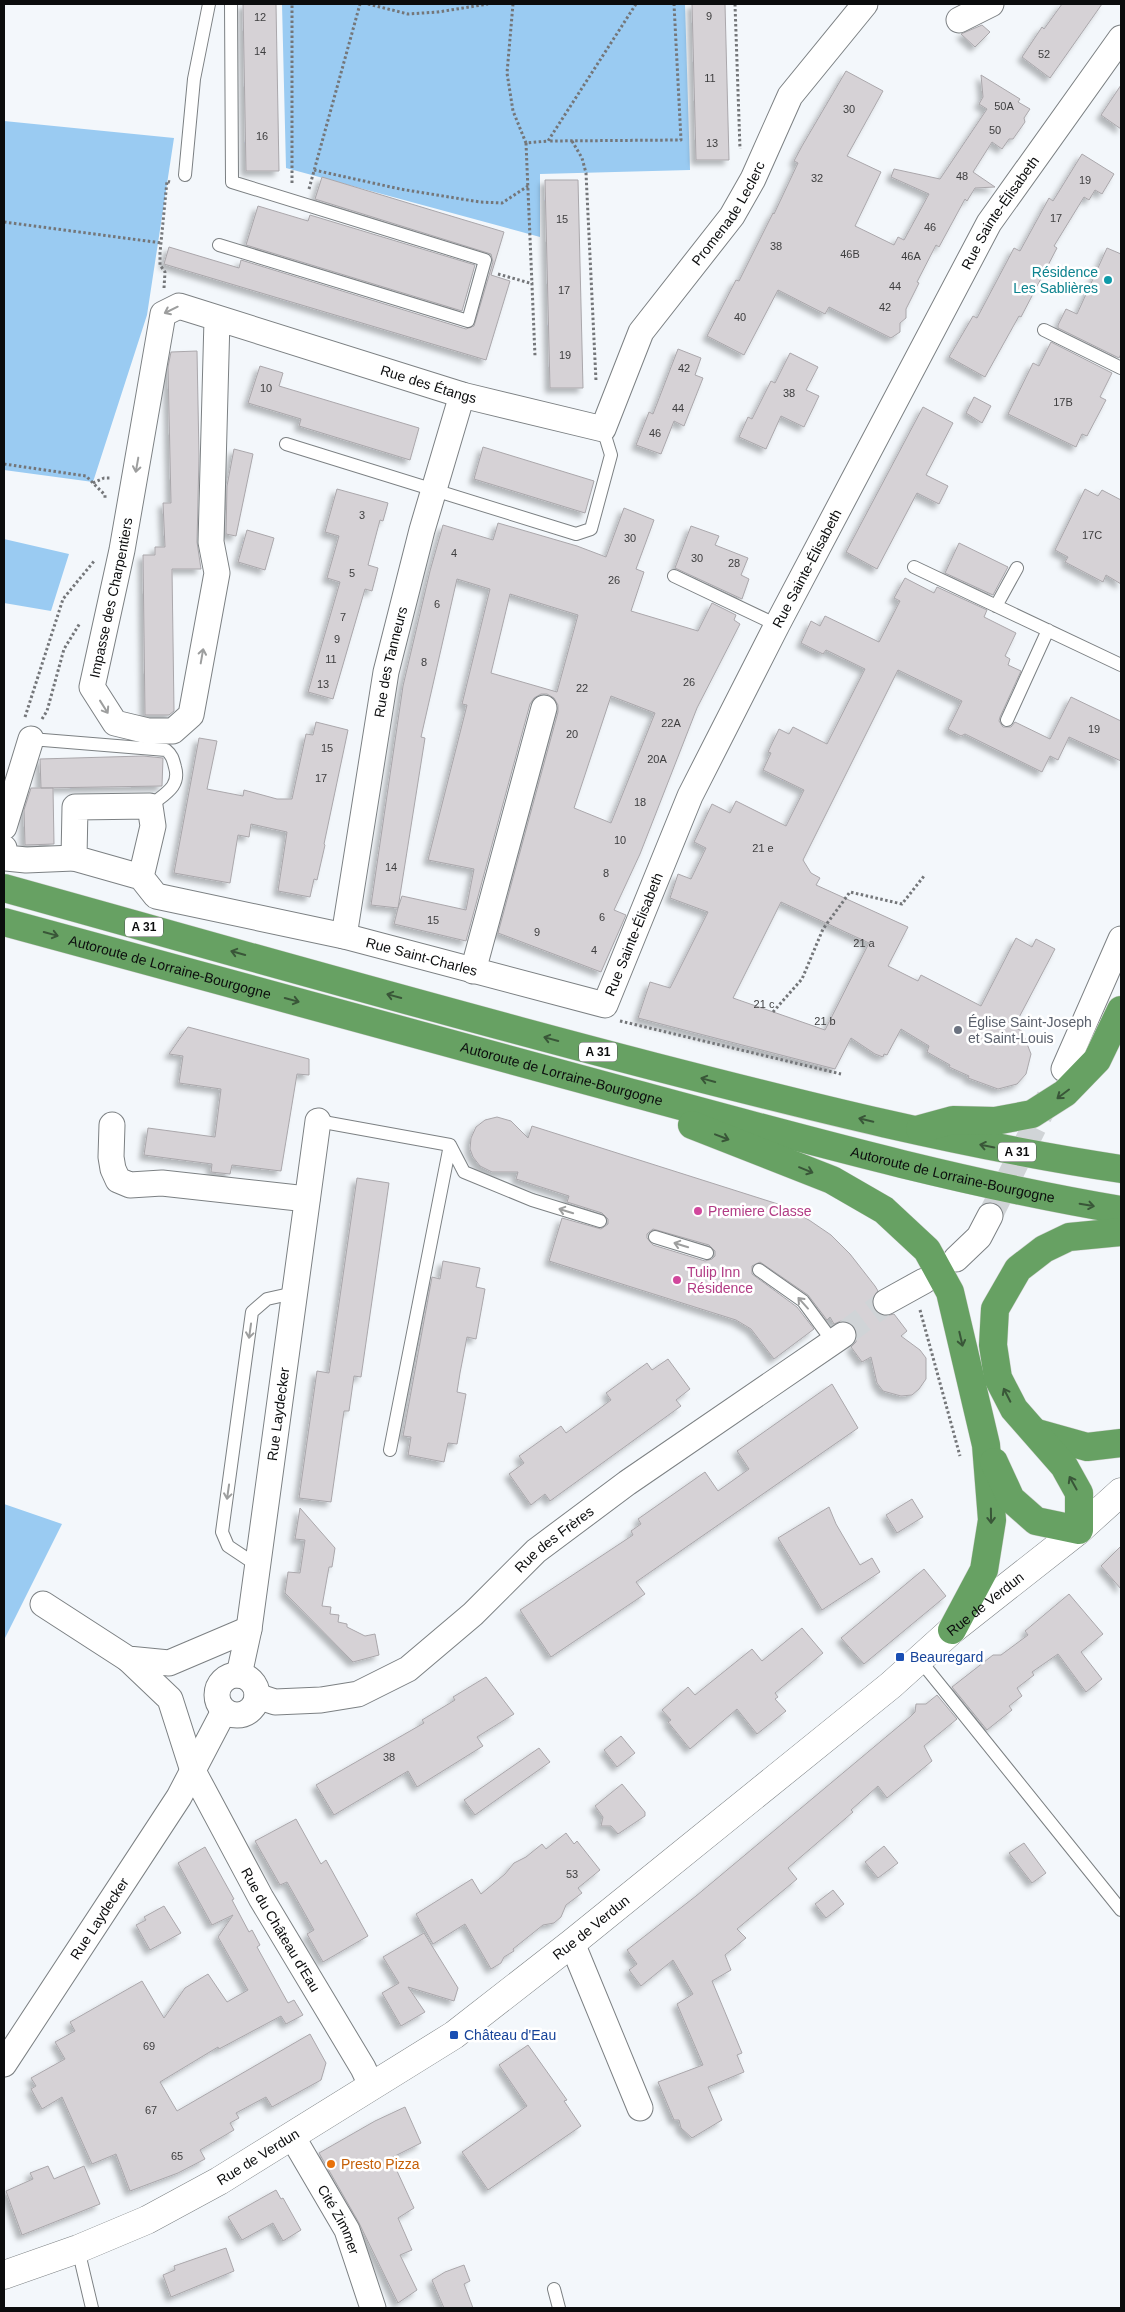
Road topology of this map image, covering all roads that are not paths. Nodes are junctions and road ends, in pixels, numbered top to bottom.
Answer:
1 (208, 4) edge
2 (231, 4) edge
3 (864, 4) edge
4 (990, 4) edge
5 (959, 20) dead end
6 (1121, 38) edge
7 (180, 179) road end
8 (219, 245) dead end
9 (217, 319) junction
10 (1044, 330) dead end
11 (1121, 368) edge
12 (462, 395) junction
13 (603, 429) junction
14 (286, 444) dead end
15 (434, 490) junction
16 (914, 567) dead end
17 (1017, 568) dead end
18 (674, 576) dead end
19 (996, 606) junction
20 (777, 625) junction
21 (1048, 630) junction
22 (1121, 665) edge
23 (544, 708) dead end
24 (1007, 720) dead end
25 (31, 739) joint
26 (150, 806) junction
27 (4, 827) edge
28 (4, 848) edge
29 (74, 858) junction
30 (141, 877) junction
31 (4, 888) edge
32 (4, 922) edge
33 (344, 936) junction
34 (1121, 939) edge
35 (473, 971) junction
36 (1121, 1010) edge
37 (1064, 1068) dead end
38 (562, 1074) junction
39 (318, 1121) joint
40 (112, 1125) dead end
41 (914, 1131) junction
42 (450, 1145) junction
43 (1121, 1169) edge
44 (307, 1199) junction
45 (1121, 1210) edge
46 (990, 1216) tunnel mouth
47 (600, 1221) dead end
48 (1121, 1232) edge
49 (654, 1237) dead end
50 (707, 1253) dead end
51 (956, 1260) dead end
52 (759, 1270) dead end
53 (917, 1285) road end
54 (294, 1293) junction
55 (886, 1302) tunnel mouth
56 (838, 1339) joint
57 (1037, 1433) junction
58 (1121, 1443) edge
59 (986, 1445) junction
60 (390, 1450) dead end
61 (1121, 1492) edge
62 (1079, 1530) junction
63 (258, 1566) junction
64 (43, 1604) dead end
65 (249, 1629) junction
66 (952, 1630) junction
67 (128, 1659) junction
68 (919, 1659) junction
69 (239, 1675) junction
70 (257, 1696) junction
71 (224, 1711) junction
72 (194, 1771) junction
73 (1121, 1910) edge
74 (572, 1943) junction
75 (4, 2064) edge
76 (371, 2085) junction
77 (640, 2108) dead end
78 (292, 2136) junction
79 (78, 2249) junction
80 (4, 2275) edge
81 (554, 2290) dead end
82 (92, 2308) edge
83 (373, 2308) edge
84 (559, 2308) edge

1 - 7 lane
2 - 8 lane
3 - 13 street, Promenade Leclerc
4 - 5 street
6 - 20 street, Rue Sainte-Élisabeth
9 -> 9 street, Impasse des Charpentiers
9 - 12 street, Rue des Étangs
10 - 11 lane
12 - 13 street, Rue des Étangs
12 - 15 street, Rue des Tanneurs
13 - 15 lane
14 - 15 lane
15 - 33 street, Rue des Tanneurs
16 - 19 lane
17 - 19 lane
18 - 20 lane
19 - 21 lane
20 - 35 street, Rue Sainte-Élisabeth
21 - 22 lane
21 - 24 lane
23 - 35 street, Rue Saint-Charles
25 - 26 lane
25 - 27 street
26 - 29 street
26 - 30 street
28 - 29 street
29 - 30 street
30 - 33 street, Rue Saint-Charles
41 -> 31 highway, A 31
32 -> 38 highway, Autoroute de Lorraine-Bourgogne / A 31
33 - 35 street, Rue Saint-Charles
34 - 37 street
36 -> 41 highway
38 -> 45 highway, Autoroute de Lorraine-Bourgogne / A 31
38 -> 59 highway
39 - 42 lane
39 - 44 street, Rue Laydecker
40 - 44 street
43 -> 41 highway, A 31
47 -> 42 lane
42 - 60 lane
44 - 54 street, Rue Laydecker
46 - 51 street
57 -> 48 highway
50 -> 49 lane
56 -> 52 lane
53 - 55 street
54 - 63 street, Rue Laydecker
54 -> 63 lane
56 - 70 street, Rue des Frères
57 - 58 highway
62 -> 57 highway
59 - 62 highway
59 -> 66 highway
61 - 62 main road, Rue de Verdun
62 - 66 main road, Rue de Verdun
63 - 65 street, Rue Laydecker
64 - 67 street
65 - 67 street
65 - 69 street, Rue Laydecker
66 - 68 main road, Rue de Verdun
67 - 72 street
68 - 73 lane
68 - 74 main road, Rue de Verdun
69 - 70 street
69 - 71 street
70 - 71 street
71 - 72 street, Rue Laydecker
72 - 75 street, Rue Laydecker
72 - 76 street, Rue du Château d'Eau
74 - 76 main road, Rue de Verdun
74 - 77 street
76 - 78 main road, Rue de Verdun
78 - 79 main road, Rue de Verdun
78 - 83 street, Cité Zimmer
79 - 80 main road, Rue de Verdun
79 - 82 lane
81 - 84 lane

